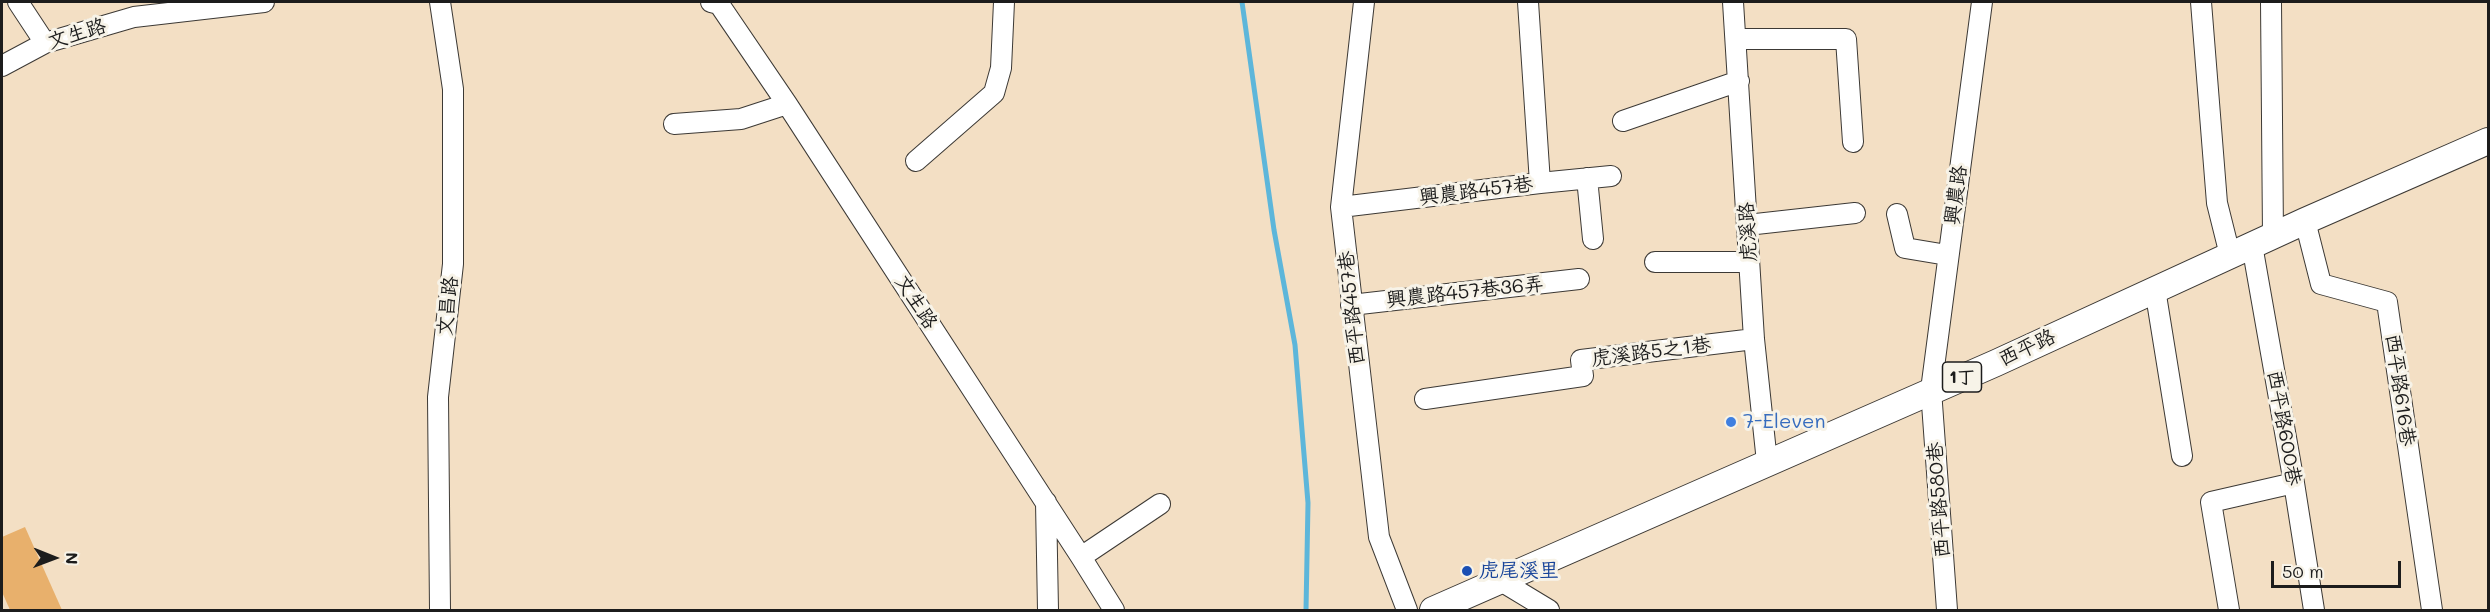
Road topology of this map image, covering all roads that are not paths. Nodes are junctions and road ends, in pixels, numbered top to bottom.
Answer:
1 (18, 2) edge
2 (264, 2) edge
3 (440, 2) edge
4 (711, 2) edge
5 (1004, 2) edge
6 (1364, 2) edge
7 (1528, 2) edge
8 (1733, 2) edge
9 (1982, 2) edge
10 (2201, 2) edge
11 (2271, 2) edge
12 (1736, 39) junction
13 (45, 43) junction
14 (2, 66) edge
15 (1738, 81) junction
16 (787, 104) junction
17 (1623, 121) dead end
18 (674, 124) dead end
19 (2488, 141) edge
20 (1853, 142) dead end
21 (916, 161) dead end
22 (1611, 176) dead end
23 (1587, 178) junction
24 (1540, 183) junction
25 (1341, 207) junction
26 (1854, 213) dead end
27 (1897, 214) dead end
28 (2305, 221) junction
29 (1747, 225) junction
30 (1593, 239) dead end
31 (2252, 245) junction
32 (1947, 255) junction
33 (1655, 262) dead end
34 (1749, 262) junction
35 (1579, 279) dead end
36 (2156, 289) junction
37 (1351, 305) junction
38 (1754, 339) junction
39 (1931, 390) junction
40 (1425, 399) dead end
41 (2182, 456) dead end
42 (1767, 462) junction
43 (2294, 483) junction
44 (1046, 502) junction
45 (1160, 504) dead end
46 (1081, 557) junction
47 (1502, 581) junction
48 (1443, 609) edge
49 (440, 610) edge
50 (1048, 610) edge
51 (1114, 610) edge
52 (1407, 610) edge
53 (1549, 610) edge
54 (1947, 610) edge
55 (2229, 610) edge
56 (2314, 610) edge
57 (2432, 610) edge

1 - 13 street
2 - 13 street, 文生路
3 - 49 street, 文昌路
4 - 16 street, 文生路
5 - 21 street
6 - 25 street, 西平路457巷
7 - 24 street
8 - 12 street, 虎溪路
9 - 32 street, 興農路
10 - 31 street
11 - 31 street
12 - 15 street, 虎溪路
12 - 20 street
13 - 14 street, 文生路
15 - 17 street
15 - 29 street, 虎溪路
16 - 18 street
16 - 44 street, 文生路
19 - 28 main road, 西平路 / 1丁
22 - 23 street, 興農路457巷
23 - 24 street, 興農路457巷
23 - 30 street
24 - 25 street, 興農路457巷
25 - 37 street, 西平路457巷
26 - 29 street
27 - 32 street
28 - 31 main road, 西平路 / 1丁
28 - 57 street, 西平路616巷
29 - 34 street, 虎溪路
31 - 36 main road, 西平路 / 1丁
31 - 43 street, 西平路600巷
32 - 39 street, 興農路
33 - 34 street
34 - 38 street, 虎溪路
35 - 37 street, 興農路457巷36弄
36 - 39 main road, 西平路 / 1丁
36 - 41 street
37 - 52 street, 西平路457巷
38 - 40 street, 虎溪路5之1巷
38 - 42 street, 虎溪路
39 - 42 main road, 西平路 / 1丁
39 - 54 street, 西平路580巷
42 - 47 main road, 西平路 / 1丁
43 - 55 street
43 - 56 street, 西平路600巷
44 - 46 street, 文生路
44 - 50 street
45 - 46 street
46 - 51 street, 文生路
47 - 48 main road, 西平路 / 1丁
47 - 53 street

